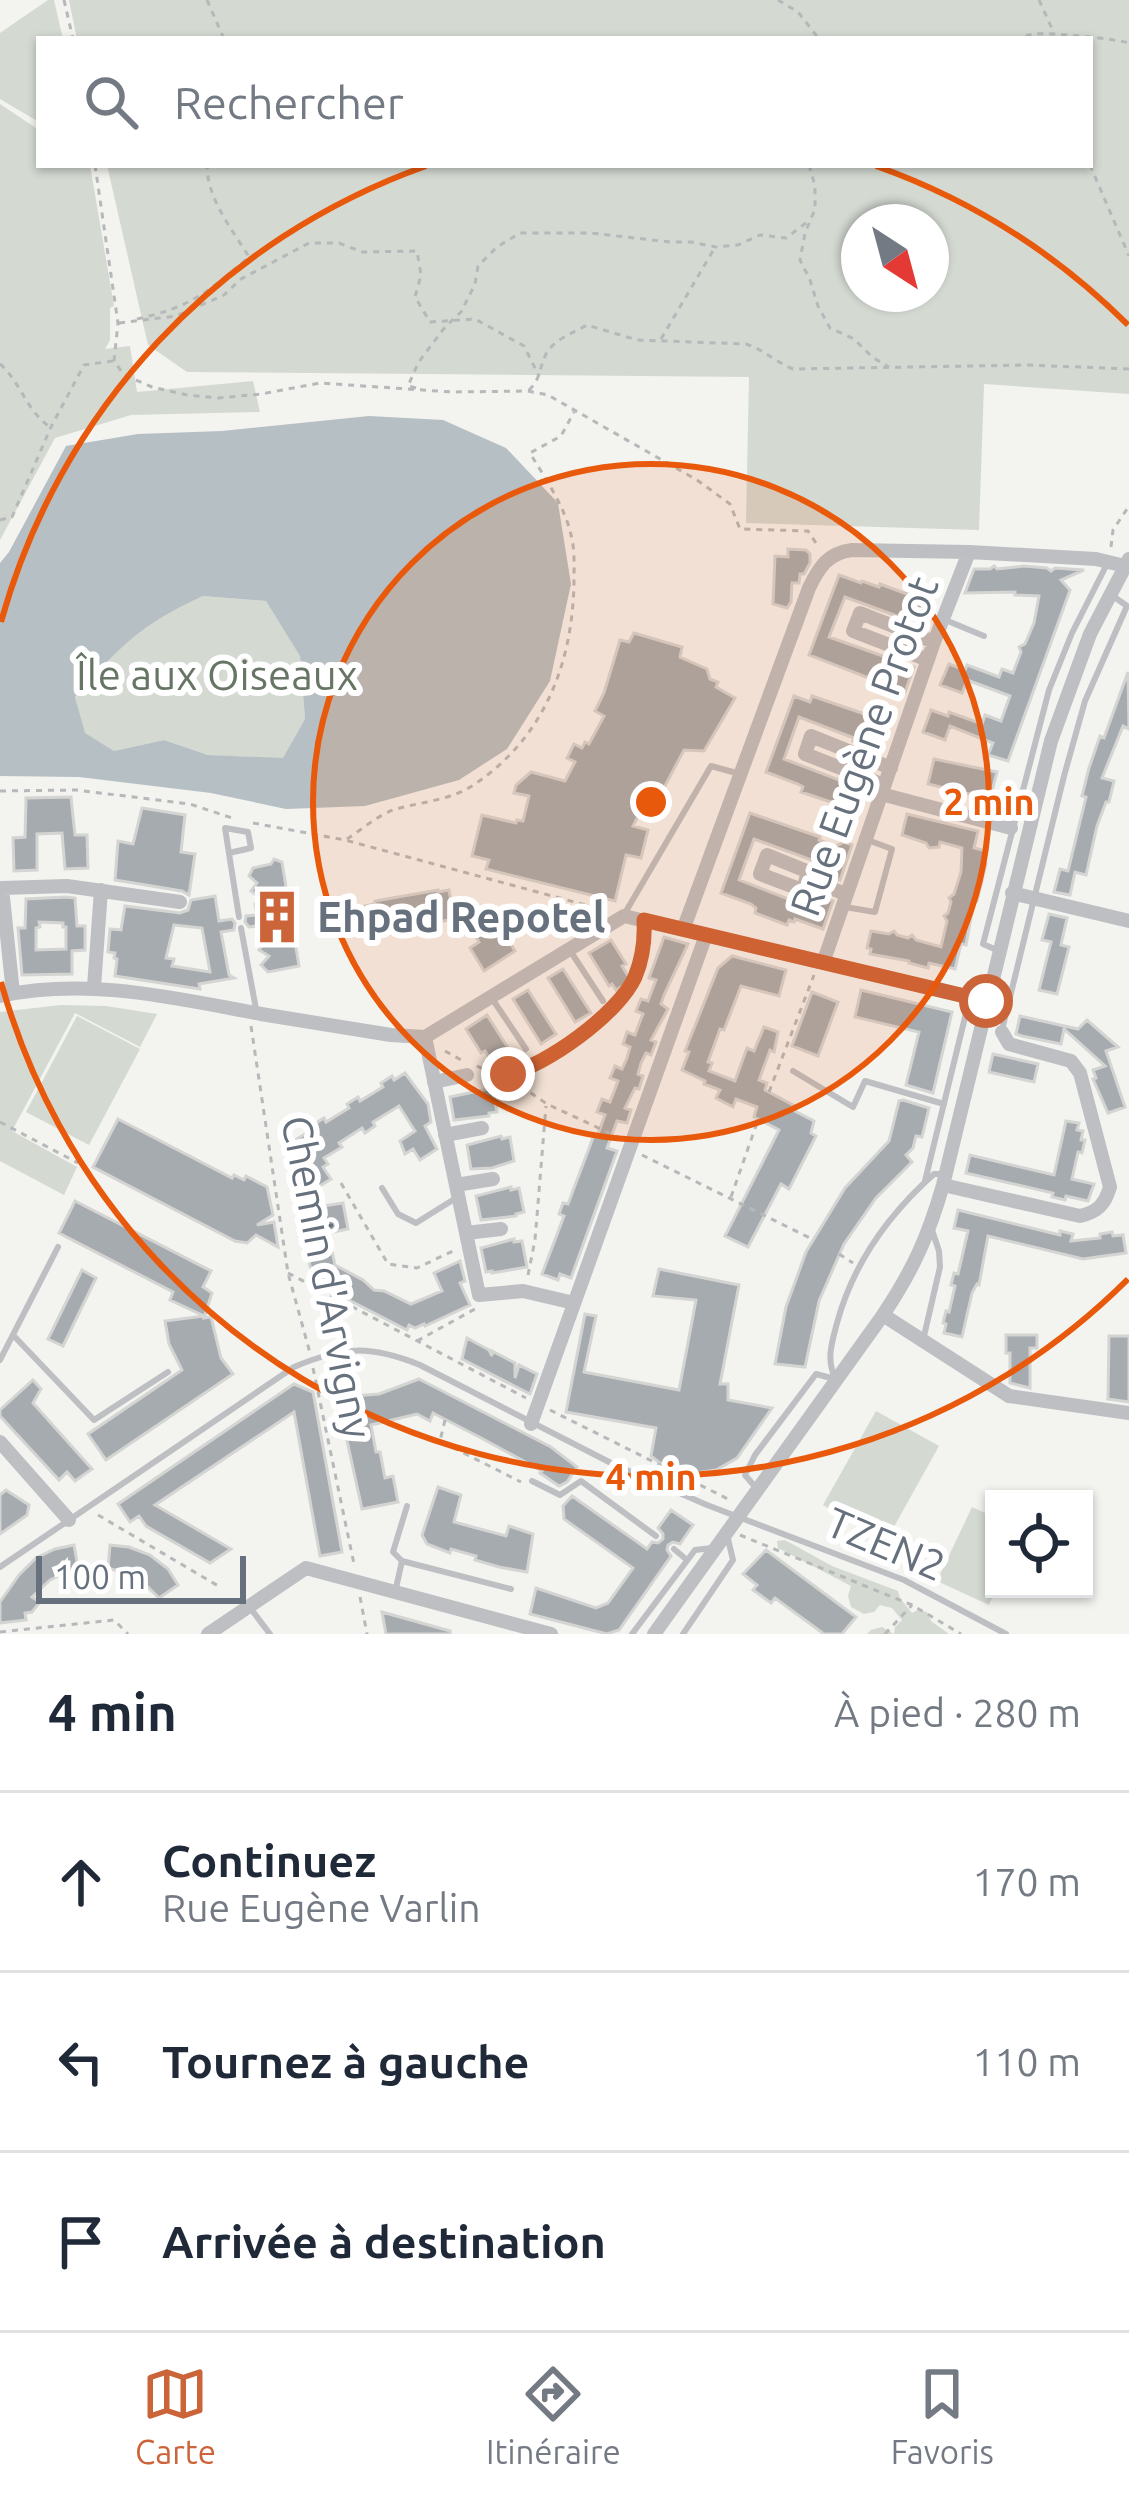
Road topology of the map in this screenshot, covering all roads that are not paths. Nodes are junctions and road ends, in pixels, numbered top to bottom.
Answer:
1 (969, 552) junction
2 (1109, 561) junction
3 (1127, 562) edge
4 (1111, 594) junction
5 (1129, 599) edge
6 (943, 619) junction
7 (984, 636) dead end
8 (934, 642) junction
9 (928, 660) junction
10 (891, 768) junction
11 (740, 774) junction
12 (882, 790) junction
13 (1011, 827) junction
14 (865, 839) junction
15 (229, 853) junction
16 (806, 879) dead end
17 (1, 888) edge
18 (101, 890) junction
19 (1012, 893) junction
20 (1035, 899) junction
21 (844, 900) junction
22 (180, 902) dead end
23 (623, 916) junction
24 (239, 917) dead end
25 (1129, 921) edge
26 (241, 928) dead end
27 (683, 929) junction
28 (706, 935) junction
29 (569, 949) junction
30 (999, 951) junction
31 (820, 962) junction
32 (94, 987) junction
33 (7, 994) edge
34 (491, 997) junction
35 (978, 999) junction
36 (603, 1001) dead end
37 (253, 1012) junction
38 (1002, 1032) joint
39 (426, 1040) junction
40 (526, 1048) dead end
41 (793, 1071) dead end
42 (467, 1075) dead end
43 (434, 1082) junction
44 (944, 1104) junction
45 (482, 1128) dead end
46 (446, 1135) junction
47 (493, 1179) dead end
48 (944, 1180) junction
49 (924, 1182) junction
50 (382, 1188) dead end
51 (457, 1191) junction
52 (931, 1227) junction
53 (501, 1229) dead end
54 (467, 1239) junction
55 (58, 1247) dead end
56 (574, 1304) junction
57 (883, 1316) junction
58 (13, 1335) junction
59 (923, 1340) junction
60 (0, 1360) edge
61 (168, 1372) dead end
62 (835, 1379) junction
63 (1129, 1413) edge
64 (531, 1424) junction
65 (0, 1442) edge
66 (532, 1481) road end
67 (407, 1506) dead end
68 (743, 1515) junction
69 (69, 1520) junction
70 (727, 1532) junction
71 (656, 1536) dead end
72 (716, 1547) junction
73 (674, 1550) dead end
74 (687, 1560) junction
75 (402, 1561) junction
76 (0, 1567) edge
77 (511, 1589) dead end
78 (395, 1592) junction
79 (249, 1606) junction
80 (542, 1633) edge
81 (208, 1634) edge
82 (270, 1634) edge
83 (632, 1634) edge
84 (654, 1634) edge
85 (683, 1634) edge
86 (1006, 1634) edge

1 - 2 street
1 - 6 street, Rue Eugène Protot
1 - 11 street
2 - 3 street
2 - 13 lane
3 - 4 street
4 - 5 street
4 - 19 street
4 - 20 lane
6 - 7 lane
6 - 8 street, Rue Eugène Protot
8 - 9 street, Rue Eugène Protot
8 - 9 street
9 - 10 street, Rue Eugène Protot
10 - 12 street, Rue Eugène Protot
10 - 12 street
11 - 23 lane
11 - 27 street
12 - 13 street
12 - 14 street, Rue Eugène Protot
13 - 30 lane
14 - 21 street, Rue Eugène Protot
14 - 21 lane
15 - 15 lane
15 - 24 lane
16 - 21 street
17 - 18 street
17 - 33 street
18 - 22 street
18 - 32 street
19 - 20 street
19 - 30 street
20 - 25 street
20 - 38 lane
21 - 31 street, Rue Eugène Protot
23 - 27 street
23 - 29 street
26 - 37 lane
27 - 28 street
28 - 31 street
28 - 56 street
29 - 34 street
29 - 36 lane
30 - 35 street
31 - 35 street
32 - 33 street
32 - 37 street
34 - 39 street
34 - 40 lane
35 - 44 lane
35 - 48 street
37 - 39 street
38 - 48 street
39 - 43 street
41 - 44 lane
42 - 43 street
43 - 46 street
44 - 49 lane
45 - 46 street
46 - 51 street
47 - 51 street
48 - 49 lane
48 - 52 street
49 - 62 lane
50 - 51 lane
51 - 54 street
52 - 57 street
52 - 59 lane
53 - 54 street
54 - 56 street
55 - 58 lane
56 - 64 street
57 - 59 street
57 - 62 street
58 - 60 lane
58 - 61 lane
59 - 63 street
62 - 68 street
64 - 68 lane, TZEN2
64 - 69 lane, TZEN2
65 - 69 street
66 - 71 lane
67 - 75 lane
68 - 70 street
68 - 86 lane, TZEN2
69 - 76 lane
70 - 72 street
70 - 85 lane
72 - 74 lane
72 - 84 street
73 - 74 lane
74 - 83 lane
75 - 77 lane
75 - 78 lane
78 - 79 street
78 - 80 street
79 - 81 street
79 - 82 lane

